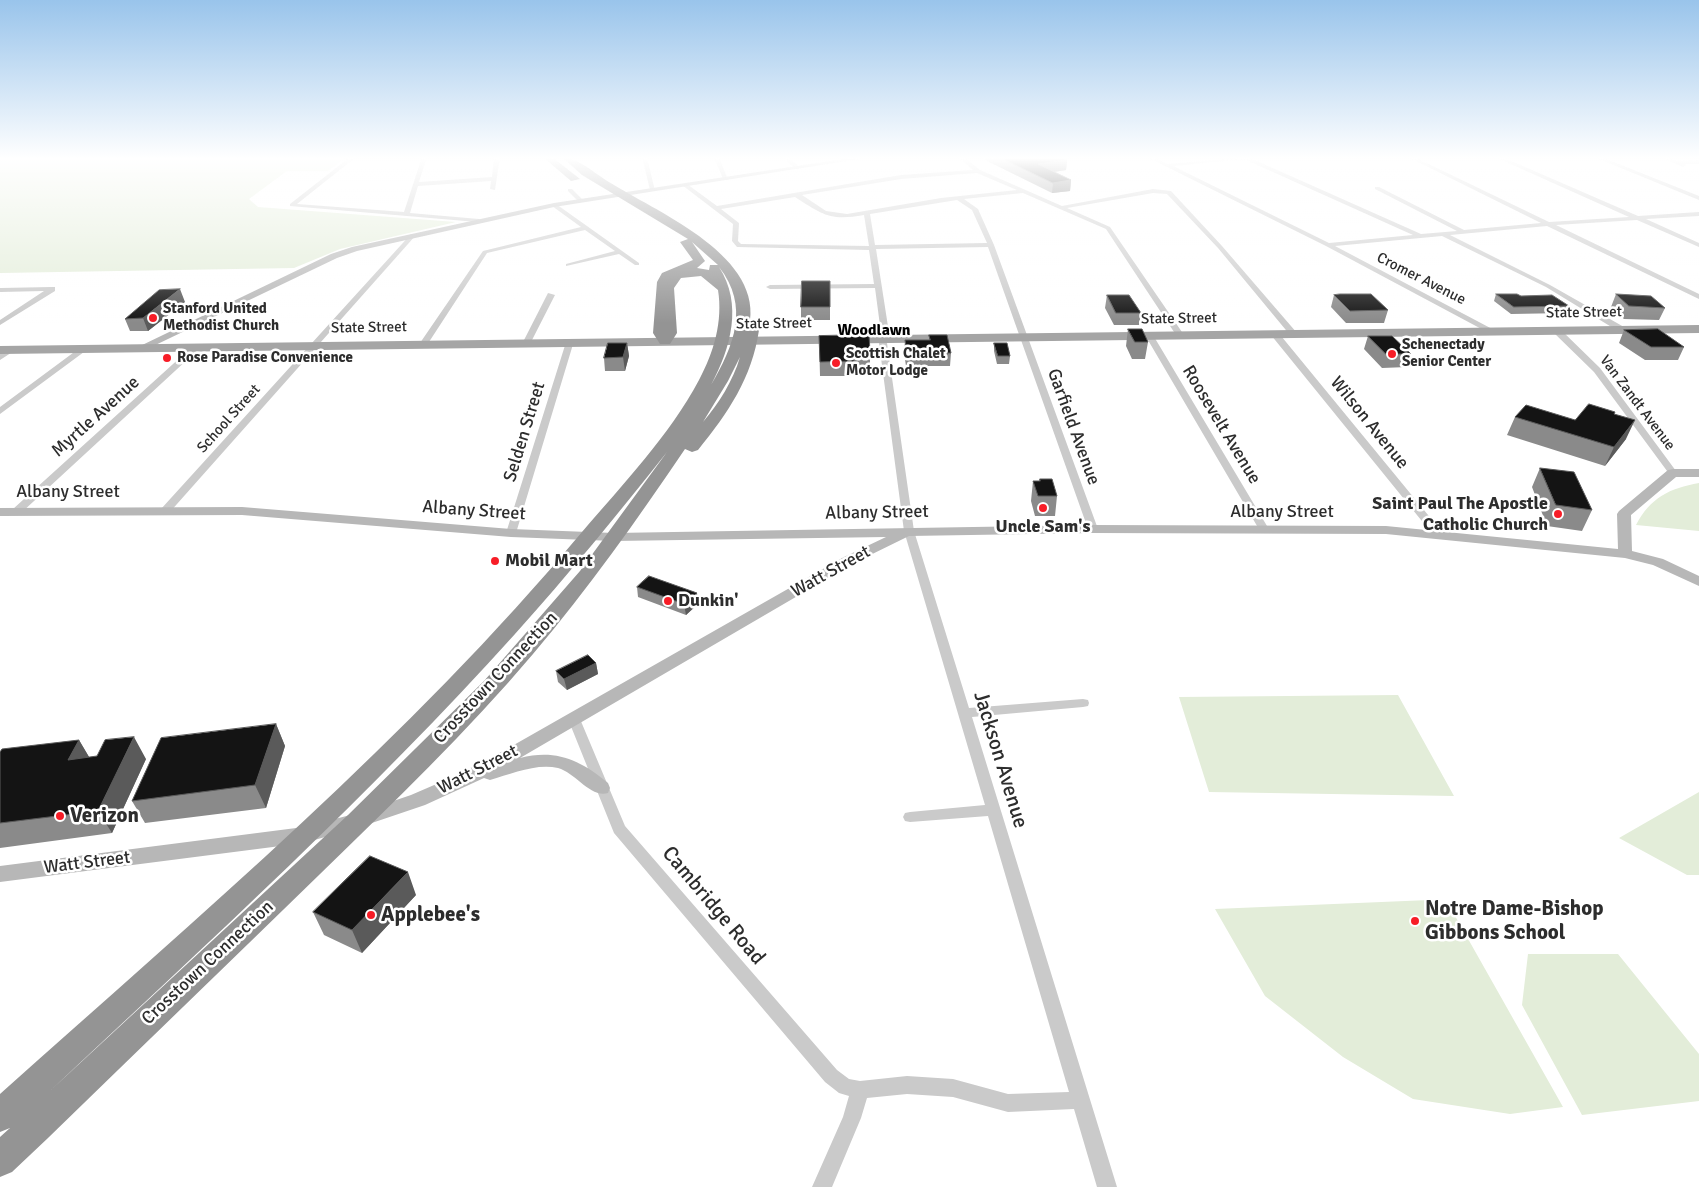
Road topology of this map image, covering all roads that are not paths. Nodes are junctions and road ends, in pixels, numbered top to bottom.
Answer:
1 (384, 212) edge
2 (516, 212) edge
3 (564, 212) edge
4 (636, 212) edge
5 (647, 212) edge
6 (723, 212) edge
7 (827, 212) edge
8 (871, 212) edge
9 (976, 212) edge
10 (1074, 212) edge
11 (1188, 212) edge
12 (1263, 212) edge
13 (1369, 212) edge
14 (1425, 212) edge
15 (1523, 212) edge
16 (1623, 212) edge
17 (867, 213) junction
18 (407, 214) joint
19 (1699, 214) edge
20 (1638, 219) junction
21 (477, 220) junction
22 (1547, 224) junction
23 (585, 228) junction
24 (1462, 231) junction
25 (1443, 234) junction
26 (412, 235) junction
27 (1420, 235) junction
28 (689, 240) junction
29 (990, 245) junction
30 (1328, 245) junction
31 (1699, 245) edge
32 (873, 247) junction
33 (621, 252) junction
34 (637, 264) dead end
35 (568, 265) dead end
36 (878, 286) junction
37 (770, 287) dead end
38 (0, 290) edge
39 (724, 290) junction
40 (551, 295) dead end
41 (1699, 297) edge
42 (0, 323) edge
43 (1621, 329) junction
44 (1699, 329) edge
45 (1556, 330) junction
46 (1492, 331) junction
47 (1274, 333) junction
48 (1293, 333) junction
49 (1149, 335) junction
50 (1180, 335) junction
51 (1022, 336) junction
52 (884, 339) junction
53 (749, 340) junction
54 (570, 341) junction
55 (665, 341) junction
56 (527, 342) junction
57 (424, 343) junction
58 (313, 345) junction
59 (197, 347) junction
60 (84, 348) junction
61 (141, 348) junction
62 (6, 350) edge
63 (0, 358) edge
64 (0, 411) edge
65 (1673, 473) junction
66 (1699, 473) edge
67 (17, 511) junction
68 (165, 511) junction
69 (0, 512) edge
70 (620, 529) junction
71 (1093, 530) junction
72 (909, 531) junction
73 (1266, 531) junction
74 (512, 533) junction
75 (1438, 534) junction
76 (590, 535) junction
77 (1625, 554) junction
78 (1699, 582) edge
79 (1083, 703) dead end
80 (964, 713) junction
81 (574, 719) junction
82 (462, 781) junction
83 (601, 788) junction
84 (994, 810) junction
85 (910, 817) dead end
86 (360, 820) junction
87 (304, 834) junction
88 (0, 874) edge
89 (860, 1090) junction
90 (1081, 1100) junction
91 (0, 1116) edge
92 (0, 1160) edge
93 (822, 1187) edge
94 (1107, 1187) edge

1 - 18 street
2 - 21 street
3 - 23 street
4 - 28 highway, Crosstown Connection
5 - 28 highway, Crosstown Connection
6 - 32 street
7 - 17 street
8 - 17 street
9 - 29 street, Garfield Avenue
10 - 50 street
11 - 48 street
12 - 30 street, Cromer Avenue
13 - 27 street
14 - 24 street
15 - 22 street
16 - 20 street
17 - 32 street, Jackson Avenue
18 - 21 street
19 - 20 street
20 - 22 street
20 - 31 street
21 - 26 street
22 - 24 street
22 - 41 street
23 - 33 street
23 - 57 street
24 - 25 street
25 - 27 street
25 - 43 street
26 - 58 street, School Street
26 - 61 street
27 - 30 street
28 - 39 highway, Crosstown Connection
28 - 53 highway
28 - 55 highway
28 - 70 highway, Crosstown Connection
29 - 32 street
29 - 51 street, Garfield Avenue
30 - 46 street, Cromer Avenue
32 - 36 street, Jackson Avenue
33 - 34 street
33 - 35 street
36 - 37 street
36 - 52 street, Jackson Avenue
38 - 42 street
39 - 55 highway
39 - 76 highway, Crosstown Connection
40 - 56 street
43 - 44 main road, State Street
43 - 45 main road, State Street
45 - 46 main road, State Street
45 - 65 street, Van Zandt Avenue
46 - 48 main road, State Street
47 - 48 main road, State Street
47 - 50 main road, State Street
47 - 75 street, Wilson Avenue
49 - 50 main road, State Street
49 - 51 main road, State Street
49 - 73 street, Roosevelt Avenue
51 - 52 main road, State Street
51 - 71 street, Garfield Avenue
52 - 53 main road, State Street
52 - 72 street, Jackson Avenue
53 - 55 main road, State Street
53 - 70 highway
54 - 55 main road, State Street
54 - 56 main road, State Street
54 - 74 street, Selden Street
56 - 57 main road, State Street
57 - 58 main road, State Street
58 - 59 main road, State Street
58 - 68 street, School Street
59 - 61 main road, State Street
59 - 67 street, Myrtle Avenue
60 - 61 main road, State Street
60 - 62 main road, State Street
60 - 64 street
62 - 63 street
65 - 66 street
65 - 77 street
67 - 68 street, Albany Street
67 - 69 street, Albany Street
68 - 74 street, Albany Street
70 - 72 street, Albany Street
70 - 76 street, Albany Street
70 - 86 highway, Crosstown Connection
71 - 72 street, Albany Street
71 - 73 street, Albany Street
72 - 80 street, Jackson Avenue
72 - 81 street, Watt Street
73 - 75 street, Albany Street
74 - 76 street, Albany Street
75 - 77 street, Albany Street
76 - 87 highway, Crosstown Connection
77 - 78 street, Albany Street
79 - 80 street
80 - 84 street, Jackson Avenue
81 - 82 street, Watt Street
81 - 83 street, Cambridge Road
82 - 83 street
82 - 86 street, Watt Street
83 - 89 street, Cambridge Road
84 - 85 street
84 - 90 street, Jackson Avenue
86 - 87 street, Watt Street
86 - 92 highway, Crosstown Connection
87 - 88 street, Watt Street
87 - 91 highway, Crosstown Connection
89 - 90 street
89 - 93 street
90 - 94 street, Jackson Avenue

